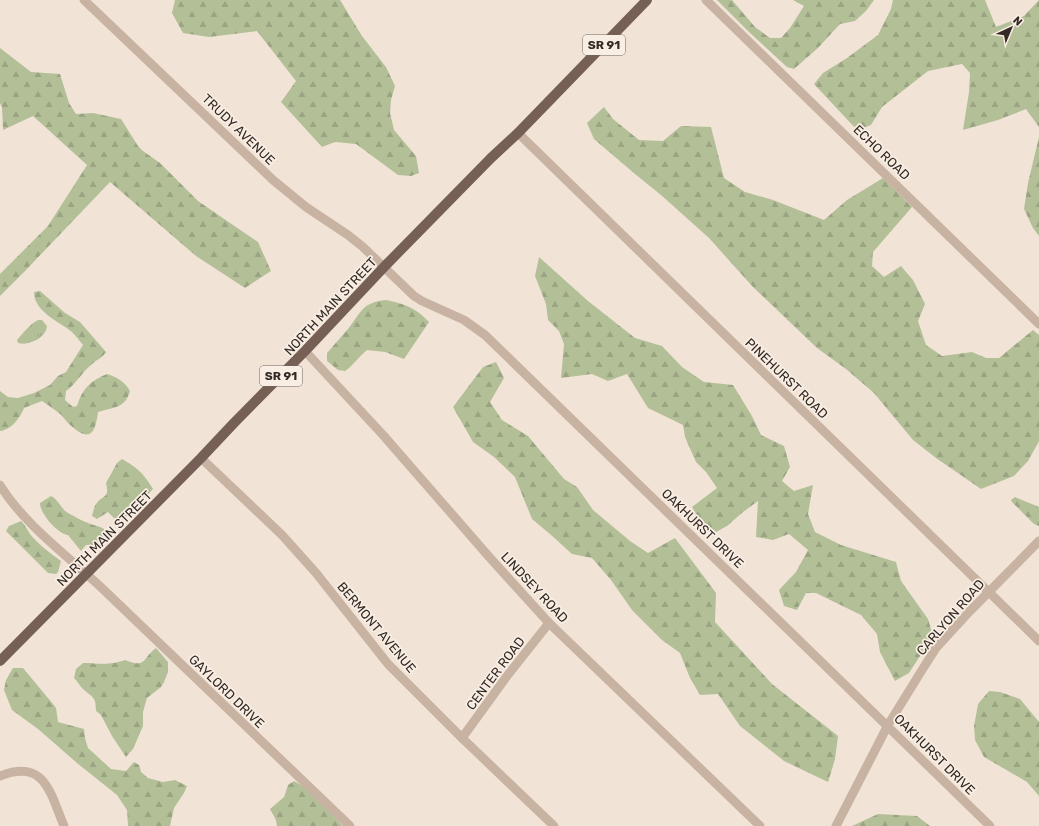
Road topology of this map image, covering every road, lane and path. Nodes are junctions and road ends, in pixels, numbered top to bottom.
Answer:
1 (84, 0) edge
2 (647, 0) edge
3 (706, 0) edge
4 (518, 133) junction
5 (384, 267) junction
6 (1039, 324) edge
7 (305, 351) junction
8 (201, 458) junction
9 (0, 485) edge
10 (1039, 540) edge
11 (87, 574) junction
12 (989, 592) junction
13 (550, 623) junction
14 (1039, 641) edge
15 (0, 661) edge
16 (888, 725) junction
17 (462, 738) junction
18 (0, 776) edge
19 (64, 826) edge
20 (350, 826) edge
21 (554, 826) edge
22 (760, 826) edge
23 (836, 826) edge
24 (990, 826) edge

1 - 5 street, TRUDY AVENUE
2 - 4 main road, NORTH MAIN STREET / SR 91
3 - 6 street, ECHO ROAD
4 - 5 main road, NORTH MAIN STREET / SR 91
4 - 12 street, PINEHURST ROAD
5 - 7 main road, NORTH MAIN STREET / SR 91
5 - 16 street, OAKHURST DRIVE
7 - 8 main road, NORTH MAIN STREET / SR 91
7 - 13 street, LINDSEY ROAD
8 - 11 main road, NORTH MAIN STREET / SR 91
8 - 17 street, BERMONT AVENUE
9 - 11 street, GAYLORD DRIVE
10 - 12 street, CARLYON ROAD
11 - 15 main road, NORTH MAIN STREET / SR 91
11 - 20 street, GAYLORD DRIVE
12 - 14 street, PINEHURST ROAD
12 - 16 street, CARLYON ROAD
13 - 17 street, CENTER ROAD
13 - 22 street, LINDSEY ROAD
16 - 23 street, CARLYON ROAD
16 - 24 street, OAKHURST DRIVE
17 - 21 street, BERMONT AVENUE
18 - 19 street

